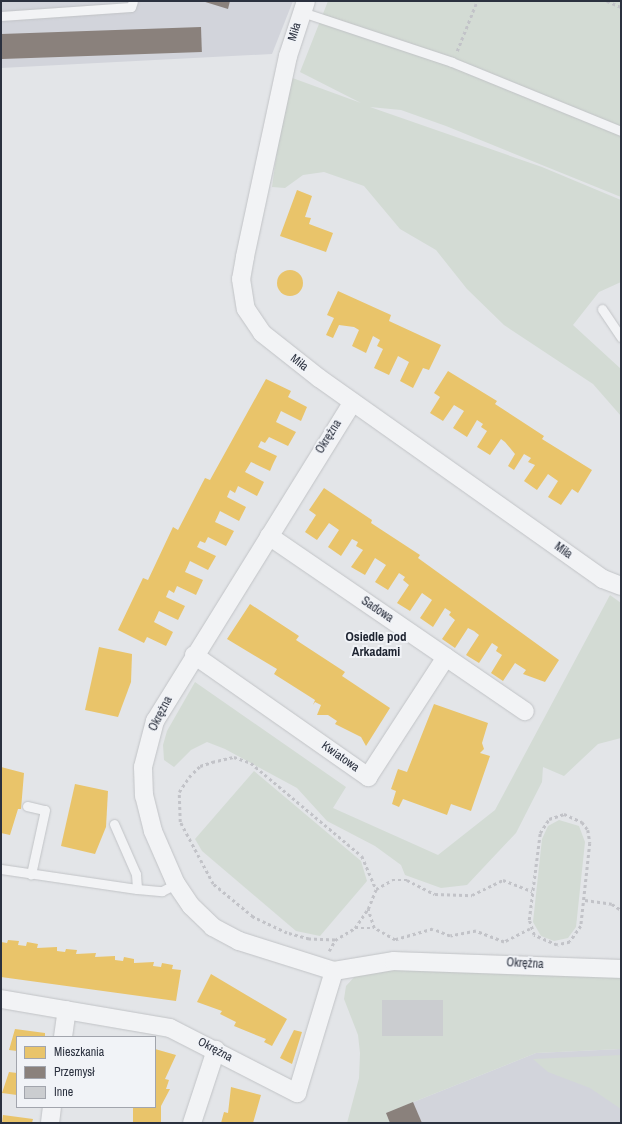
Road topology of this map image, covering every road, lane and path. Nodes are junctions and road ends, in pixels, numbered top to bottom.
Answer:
1 (133, 1) edge
2 (477, 1) edge
3 (607, 1) edge
4 (304, 6) edge
5 (621, 7) edge
6 (1, 16) edge
7 (452, 62) junction
8 (621, 131) edge
9 (602, 309) dead end
10 (621, 337) edge
11 (353, 402) junction
12 (269, 536) junction
13 (621, 586) edge
14 (194, 655) junction
15 (446, 657) junction
16 (525, 711) dead end
17 (27, 806) dead end
18 (114, 824) dead end
19 (1, 869) edge
20 (31, 874) junction
21 (176, 884) junction
22 (376, 889) junction
23 (137, 890) junction
24 (532, 892) junction
25 (585, 900) junction
26 (368, 909) junction
27 (621, 910) edge
28 (355, 928) junction
29 (374, 928) junction
30 (530, 929) junction
31 (335, 940) junction
32 (330, 964) junction
33 (621, 969) edge
34 (1, 999) edge
35 (67, 1010) junction
36 (63, 1036) edge
37 (216, 1050) junction
38 (52, 1108) edge
39 (50, 1123) edge
40 (192, 1123) edge

1 - 6 lane
2 - 7 path
3 - 5 path
4 - 7 lane
4 - 11 street, Miła
7 - 8 lane
9 - 10 lane
11 - 12 street, Okrężna
11 - 13 street, Miła
12 - 14 street, Okrężna
12 - 15 street, Sadowa
14 - 15 street, Kwiatowa
14 - 21 street, Okrężna
15 - 16 street, Sadowa
17 - 20 lane
18 - 23 lane
19 - 20 lane
20 - 23 lane
21 - 23 lane
21 - 32 street, Okrężna
22 - 24 path
22 - 26 path
22 - 31 path
24 - 25 path
24 - 30 path
25 - 27 path
25 - 30 path
26 - 28 path
26 - 29 path
28 - 29 path
28 - 31 path
29 - 30 path
31 - 32 path
32 - 33 street, Okrężna
32 - 37 street, Okrężna
34 - 35 street, Okrężna
35 - 36 street
35 - 37 street, Okrężna
37 - 40 street
38 - 39 street

